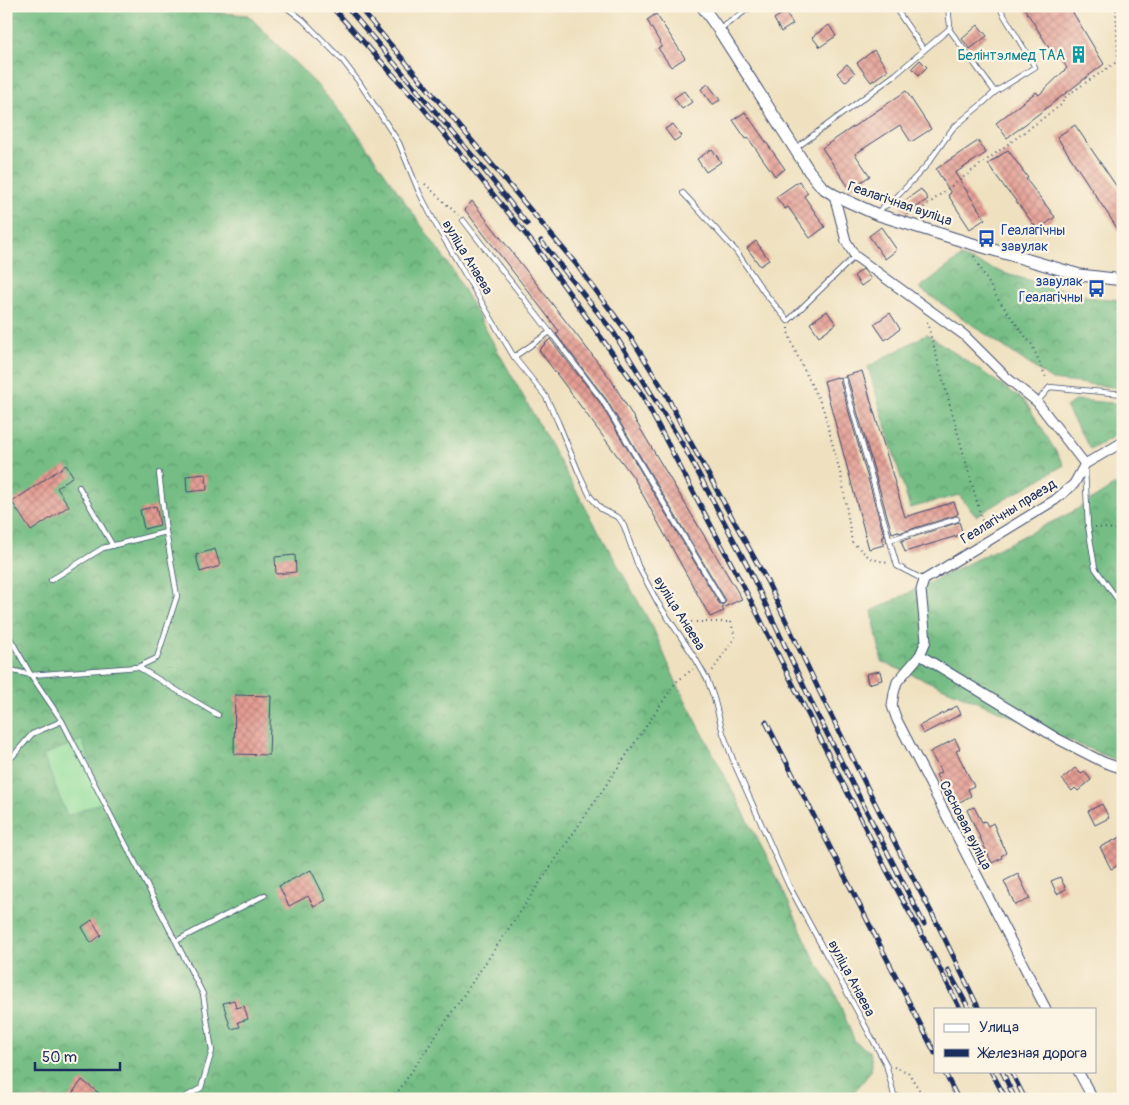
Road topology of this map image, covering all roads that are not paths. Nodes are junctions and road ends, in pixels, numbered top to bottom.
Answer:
1 (284, 6) edge
2 (702, 6) edge
3 (752, 6) edge
4 (894, 6) edge
5 (948, 6) edge
6 (1002, 12) dead end
7 (949, 29) junction
8 (718, 30) junction
9 (924, 50) junction
10 (995, 92) junction
11 (795, 149) junction
12 (683, 193) dead end
13 (834, 196) junction
14 (876, 214) junction
15 (463, 220) road end
16 (855, 256) junction
17 (1123, 280) edge
18 (550, 332) junction
19 (514, 357) junction
20 (844, 380) dead end
21 (1123, 394) edge
22 (1037, 402) junction
23 (1123, 442) edge
24 (1085, 464) junction
25 (159, 473) dead end
26 (79, 487) dead end
27 (957, 519) dead end
28 (166, 532) junction
29 (889, 540) junction
30 (112, 546) junction
31 (51, 580) dead end
32 (924, 580) junction
33 (722, 601) dead end
34 (1123, 607) edge
35 (6, 631) edge
36 (920, 655) junction
37 (138, 667) junction
38 (6, 669) edge
39 (31, 675) junction
40 (218, 715) dead end
41 (62, 721) junction
42 (6, 764) edge
43 (1123, 769) edge
44 (265, 895) dead end
45 (176, 941) junction
46 (1045, 1008) edge
47 (1079, 1072) edge
48 (895, 1097) edge
49 (182, 1099) edge
50 (907, 1099) edge
51 (1093, 1099) edge

1 - 19 lane, вуліца Анаева
2 - 8 street, Геалагічная вуліца
3 - 8 lane
4 - 9 lane
5 - 7 lane
6 - 10 lane
7 - 9 lane
7 - 10 lane
8 - 11 street, Геалагічная вуліца
9 - 11 lane
10 - 14 lane
11 - 13 street, Геалагічная вуліца
12 - 16 lane
13 - 14 street, Геалагічная вуліца
13 - 16 street
14 - 17 street, Геалагічная вуліца
15 - 18 lane
16 - 22 street
18 - 19 lane
18 - 33 lane
19 - 48 lane, вуліца Анаева
20 - 29 lane
21 - 22 lane
22 - 24 street
23 - 24 street, Геалагічны праезд
24 - 32 street, Геалагічны праезд
24 - 34 lane
25 - 28 lane
26 - 30 lane
27 - 29 lane
28 - 30 lane
28 - 37 lane
29 - 32 lane
30 - 31 lane
32 - 36 street, Сасновая вуліца
35 - 39 lane
36 - 43 street
36 - 46 street, Сасновая вуліца
37 - 39 lane
37 - 40 lane
38 - 39 lane
39 - 41 lane
41 - 42 lane
41 - 45 lane
44 - 45 lane
45 - 49 lane
47 - 51 street
48 - 50 lane

